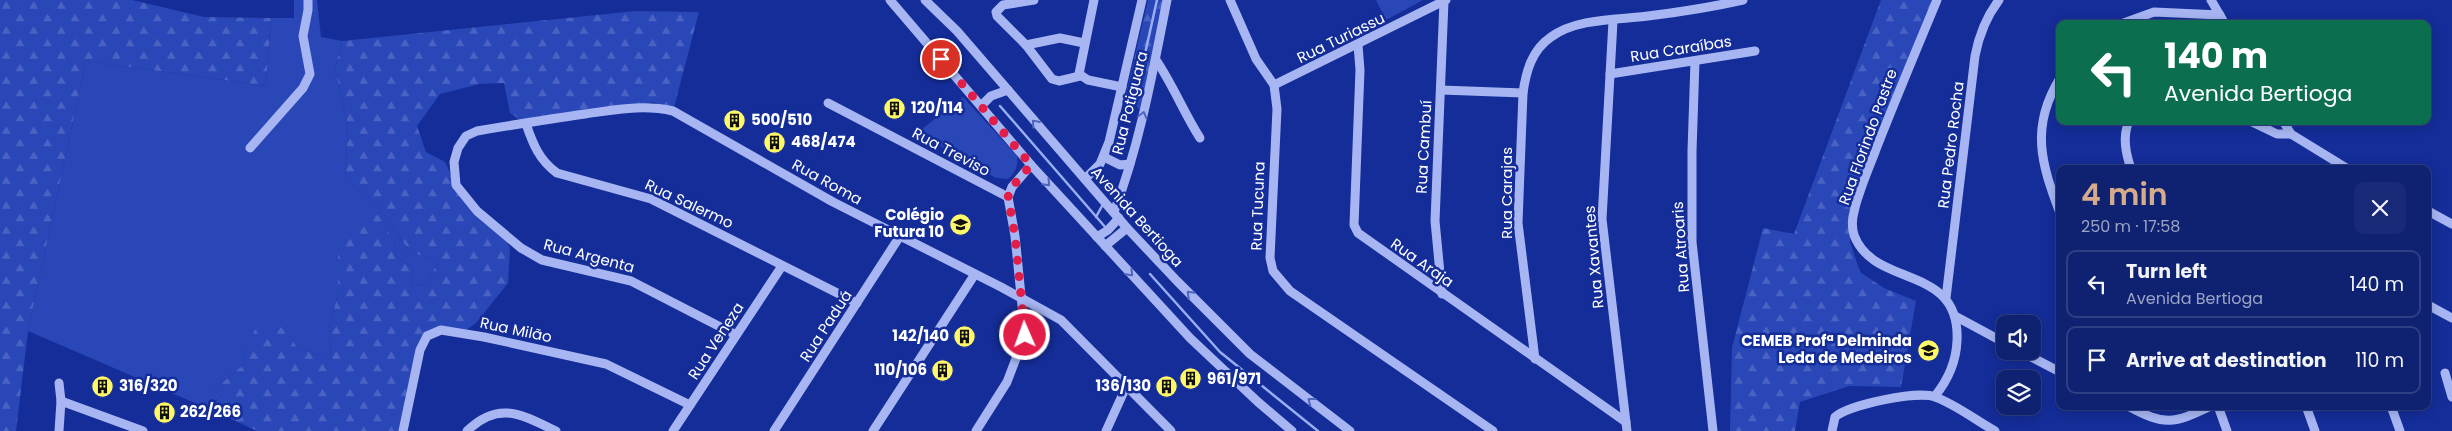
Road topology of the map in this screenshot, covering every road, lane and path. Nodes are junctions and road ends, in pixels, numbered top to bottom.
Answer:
1 (308, 0) edge
2 (890, 0) edge
3 (925, 0) edge
4 (1034, 0) edge
5 (1094, 0) edge
6 (1142, 0) edge
7 (1168, 0) edge
8 (1230, 0) edge
9 (1445, 0) edge
10 (1743, 0) edge
11 (1936, 0) edge
12 (1999, 0) edge
13 (2211, 0) edge
14 (2220, 15) junction
15 (2132, 20) edge
16 (2223, 20) edge
17 (1613, 21) junction
18 (1084, 43) junction
19 (1026, 45) junction
20 (1358, 45) junction
21 (1755, 51) dead end
22 (1156, 60) junction
23 (1695, 61) junction
24 (1610, 74) junction
25 (1080, 76) junction
26 (1274, 85) junction
27 (2056, 86) edge
28 (1122, 87) junction
29 (1008, 90) junction
30 (1441, 90) junction
31 (1523, 93) junction
32 (828, 103) dead end
33 (981, 106) junction
34 (526, 124) junction
35 (2128, 125) edge
36 (2259, 125) edge
37 (2285, 125) edge
38 (477, 131) joint
39 (2291, 134) junction
40 (1200, 138) dead end
41 (250, 148) dead end
42 (1104, 157) junction
43 (1130, 164) junction
44 (1031, 165) junction
45 (2130, 165) edge
46 (2341, 165) edge
47 (1085, 179) junction
48 (1008, 197) junction
49 (2056, 202) edge
50 (2431, 213) edge
51 (1116, 215) junction
52 (2452, 224) edge
53 (1128, 228) junction
54 (900, 236) junction
55 (1097, 237) junction
56 (1105, 246) junction
57 (782, 266) junction
58 (974, 274) junction
59 (1442, 294) junction
60 (1022, 297) junction
61 (1946, 298) junction
62 (857, 304) junction
63 (2431, 308) edge
64 (1955, 316) junction
65 (2452, 318) edge
66 (736, 335) junction
67 (1996, 338) edge
68 (1535, 359) junction
69 (2037, 360) edge
70 (2056, 370) edge
71 (2445, 373) dead end
72 (59, 383) dead end
73 (1126, 387) junction
74 (1935, 396) junction
75 (2452, 397) edge
76 (61, 400) junction
77 (690, 405) junction
78 (2136, 410) edge
79 (2199, 410) edge
80 (2219, 410) edge
81 (2307, 410) edge
82 (2392, 410) edge
83 (1626, 426) edge
84 (1831, 429) edge
85 (60, 431) edge
86 (143, 431) edge
87 (403, 431) edge
88 (467, 431) edge
89 (556, 431) edge
90 (672, 431) edge
91 (774, 431) edge
92 (873, 431) edge
93 (976, 431) edge
94 (1106, 431) edge
95 (1171, 431) edge
96 (1292, 431) edge
97 (1350, 431) edge
98 (1493, 431) edge
99 (1713, 431) edge
100 (1995, 431) edge
101 (2227, 431) edge
102 (2314, 431) edge
103 (2400, 431) edge

1 - 41 street
2 - 33 street
3 - 29 street, Avenida Bertioga
4 - 19 street
5 - 18 street
6 - 28 street, Rua Potiguara
7 - 22 street, Rua Potiguara
8 - 26 street, Rua Tucuna
9 - 20 street, Rua Turiassu
9 - 30 street, Rua Cambuí
10 - 17 street
11 - 61 street, Rua Florindo Pastre
12 - 61 street, Rua Pedro Rocha
13 - 14 street
14 - 15 street
14 - 16 street
17 - 24 street, Rua Xavantes
17 - 31 street, Rua Carajas
18 - 19 street
18 - 25 street
19 - 25 street
20 - 26 street, Rua Turiassu
20 - 59 street, Rua Araja
21 - 23 street, Rua Caraíbas
22 - 40 street
43 -> 22 street, Rua Potiguara
23 - 24 street, Rua Caraíbas
23 - 99 street, Rua Atroaris
24 - 83 street, Rua Xavantes
25 - 28 street
26 - 98 street, Rua Tucuna
27 - 49 street
28 - 42 street, Rua Potiguara
29 - 33 street
47 -> 29 street, Avenida Bertioga
30 - 31 street
30 - 59 street, Rua Cambuí
31 - 68 street, Rua Carajas
32 - 48 street, Rua Treviso
33 - 44 street
34 - 38 street, Rua Roma
34 - 54 street, Rua Roma
34 - 57 street, Rua Salermo
35 - 45 street
36 - 39 street
37 - 39 street
38 - 66 street, Rua Argenta
39 - 46 street
42 - 43 street
42 - 47 street, Rua Potiguara
43 - 51 street, Rua Potiguara
44 - 48 street
44 -> 55 street
47 - 51 street, Avenida Bertioga
48 - 60 street
50 - 52 street
51 - 53 street, Avenida Bertioga
51 - 55 street
53 - 56 street
97 -> 53 street, Avenida Bertioga
54 - 58 street, Rua Roma
54 - 62 street, Rua Paduá
55 - 56 street
56 -> 96 street
57 - 62 street, Rua Salermo
57 - 66 street, Rua Veneza
58 - 60 street, Rua Roma
58 - 92 street
59 - 68 street, Rua Araja
60 - 73 street, Rua Roma
60 - 93 street
61 - 64 street
62 - 91 street, Rua Paduá
63 - 65 street
64 - 67 street
64 - 74 street
66 - 77 street, Rua Veneza
68 - 83 street, Rua Araja
69 - 70 street
71 - 75 street
72 - 76 street
73 - 94 street
73 - 95 street, Rua Roma
74 - 84 street
74 - 100 street
76 - 85 street
76 - 86 street
77 - 87 street, Rua Milão
77 - 90 street, Rua Veneza
78 - 79 street
80 - 101 street
81 - 102 street
82 - 103 street
88 - 89 street

